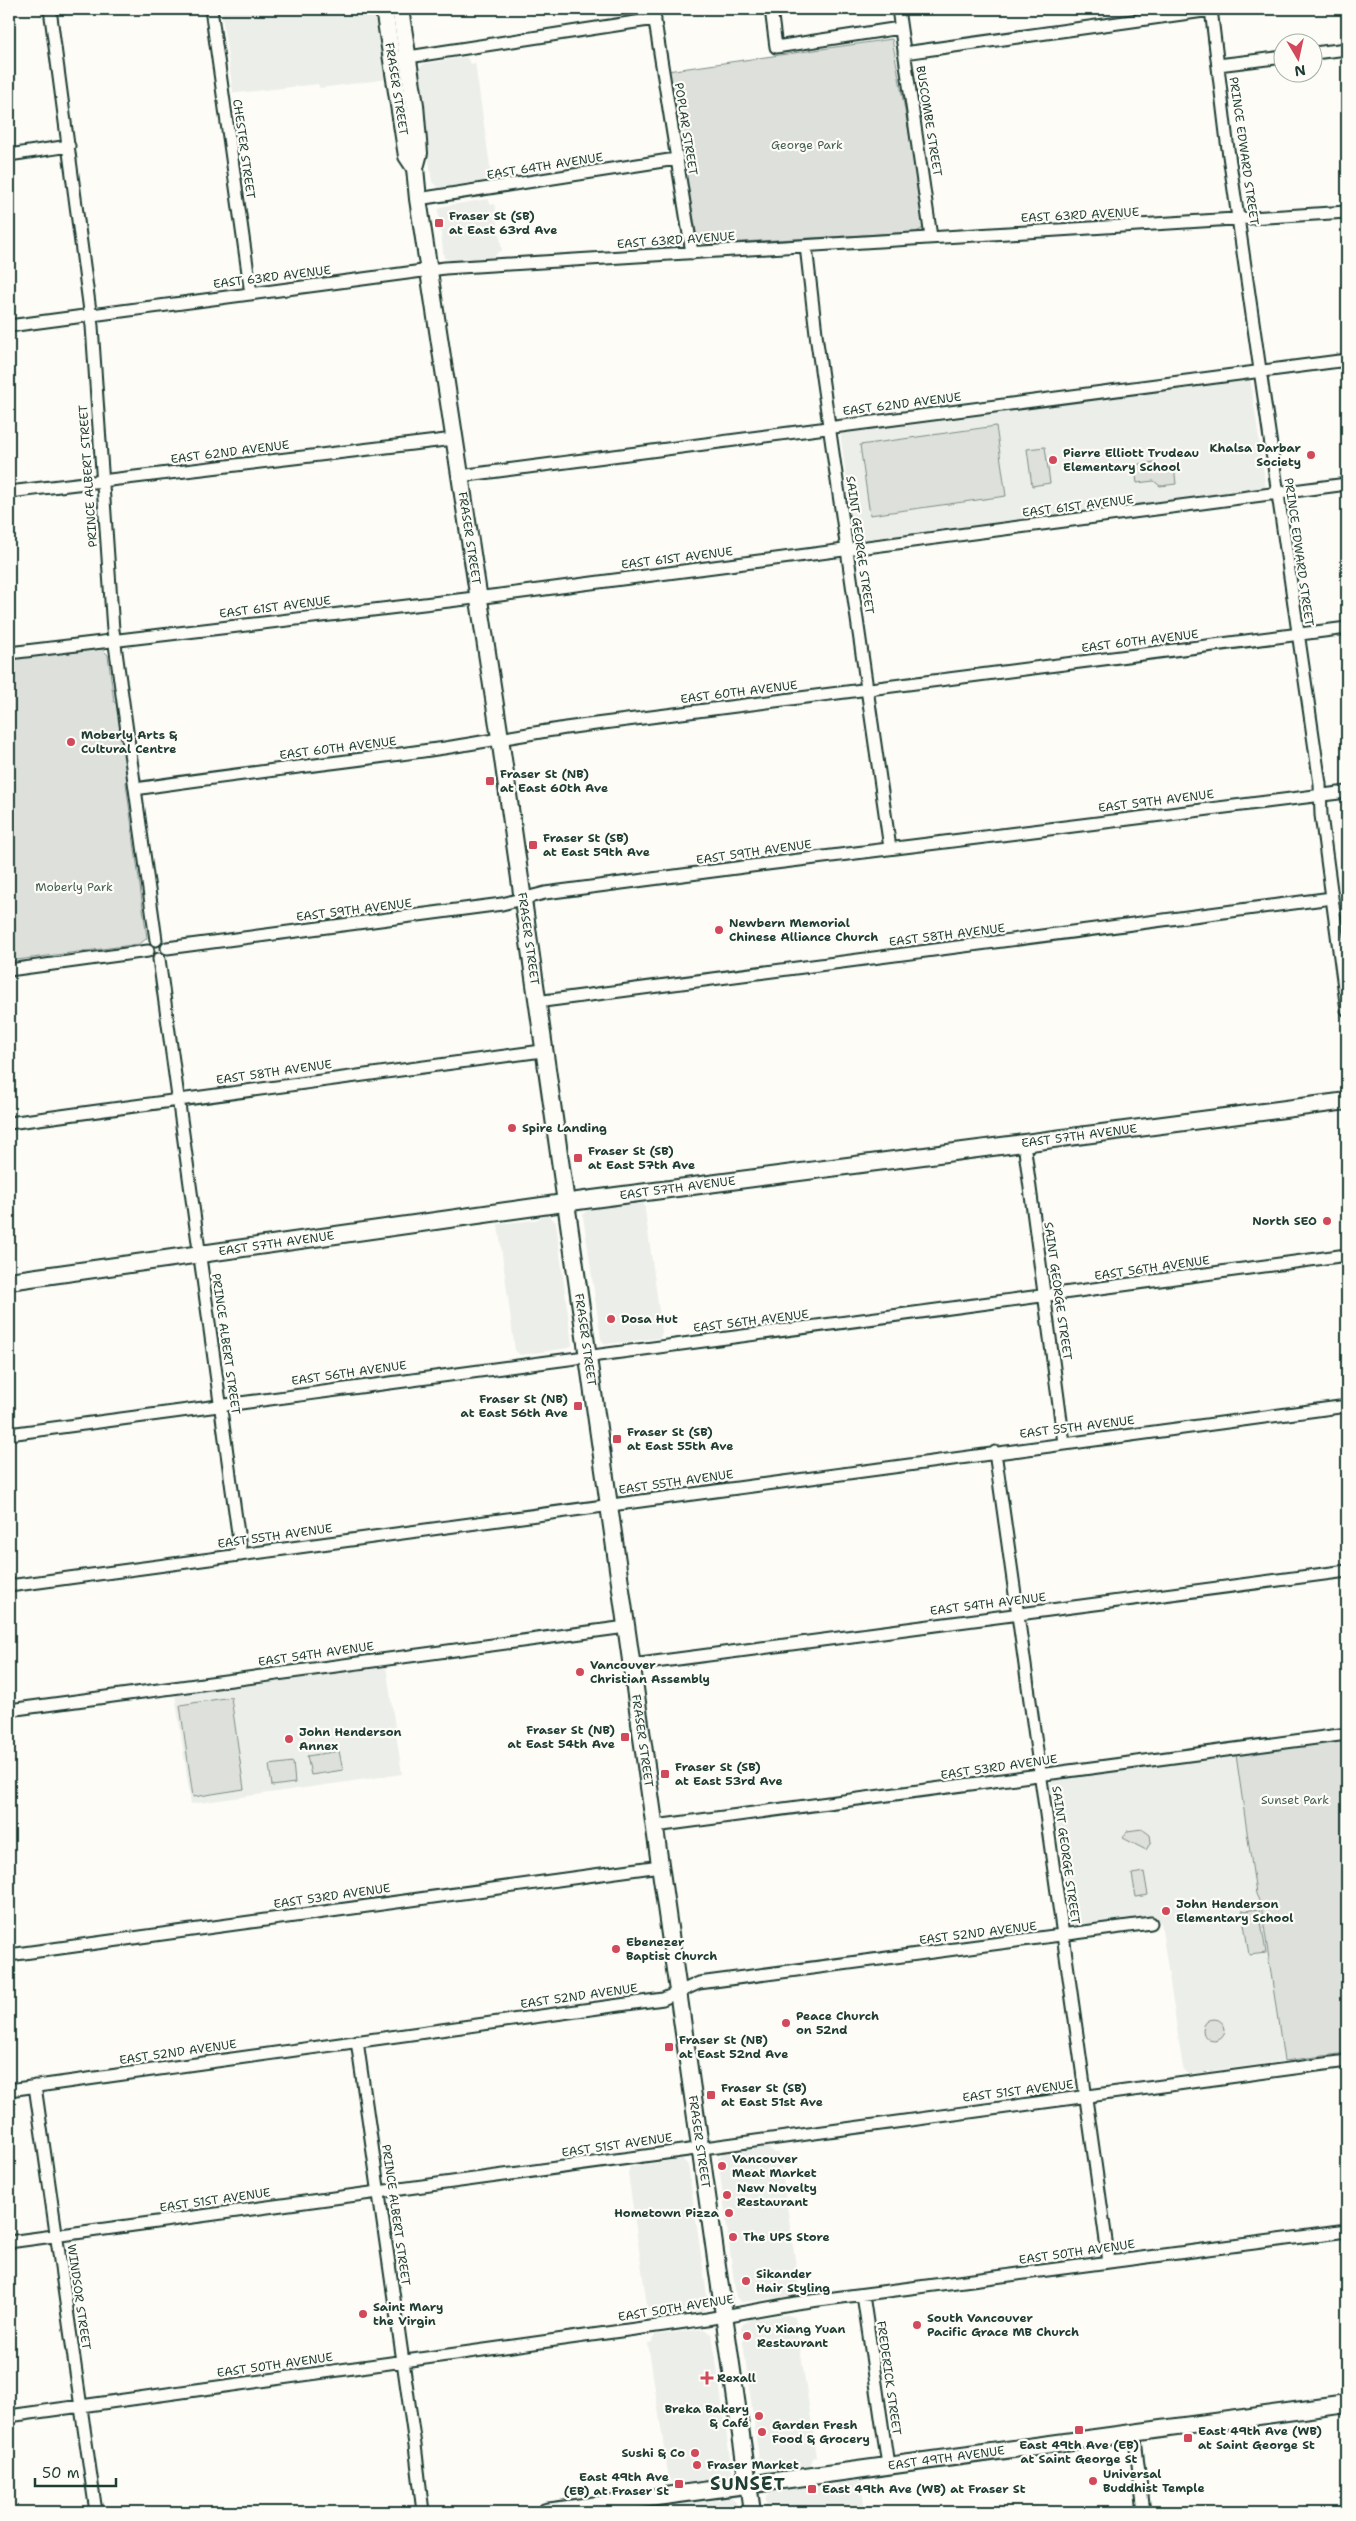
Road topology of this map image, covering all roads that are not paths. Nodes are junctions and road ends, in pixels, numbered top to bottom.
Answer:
1 (50, 9) edge
2 (211, 9) edge
3 (384, 9) edge
4 (400, 9) edge
5 (771, 9) edge
6 (898, 9) edge
7 (1211, 9) edge
8 (654, 14) edge
9 (900, 28) junction
10 (1347, 49) edge
11 (1324, 52) edge
12 (904, 53) junction
13 (408, 57) junction
14 (1274, 58) edge
15 (392, 59) junction
16 (1218, 65) junction
17 (69, 146) junction
18 (9, 155) edge
19 (676, 159) junction
20 (415, 168) junction
21 (418, 199) junction
22 (1347, 212) edge
23 (1239, 219) junction
24 (931, 238) junction
25 (806, 246) junction
26 (692, 253) junction
27 (429, 270) junction
28 (251, 294) junction
29 (90, 314) junction
30 (9, 326) edge
31 (1347, 360) edge
32 (1262, 371) junction
33 (829, 427) junction
34 (454, 439) junction
35 (460, 476) junction
36 (101, 481) junction
37 (1347, 484) edge
38 (9, 492) edge
39 (1278, 494) junction
40 (846, 550) junction
41 (479, 596) junction
42 (1347, 628) edge
43 (1296, 635) junction
44 (114, 640) junction
45 (9, 653) edge
46 (866, 690) junction
47 (500, 738) junction
48 (135, 789) junction
49 (1347, 792) edge
50 (1320, 795) junction
51 (890, 848) junction
52 (522, 898) junction
53 (1332, 898) junction
54 (156, 940) junction
55 (1343, 945) edge
56 (167, 948) junction
57 (148, 951) junction
58 (158, 959) junction
59 (9, 970) edge
60 (536, 1002) junction
61 (1347, 1010) edge
62 (542, 1050) junction
63 (178, 1100) junction
64 (1347, 1101) edge
65 (9, 1123) edge
66 (1024, 1143) junction
67 (564, 1203) junction
68 (200, 1255) junction
69 (1347, 1255) edge
70 (9, 1281) edge
71 (1045, 1297) junction
72 (588, 1356) junction
73 (221, 1404) junction
74 (1347, 1406) edge
75 (9, 1434) edge
76 (1064, 1443) junction
77 (995, 1452) junction
78 (609, 1505) junction
79 (241, 1555) junction
80 (1347, 1571) edge
81 (9, 1586) edge
82 (1017, 1613) junction
83 (626, 1627) junction
84 (632, 1665) junction
85 (9, 1710) edge
86 (1347, 1734) edge
87 (1041, 1775) junction
88 (655, 1826) junction
89 (660, 1866) junction
90 (1151, 1923) dead end
91 (1064, 1935) junction
92 (9, 1955) edge
93 (678, 1991) junction
94 (356, 2041) junction
95 (1347, 2061) edge
96 (35, 2086) junction
97 (9, 2090) edge
98 (1086, 2096) junction
99 (700, 2147) junction
100 (378, 2192) junction
101 (1347, 2230) edge
102 (56, 2236) junction
103 (9, 2242) edge
104 (1109, 2262) junction
105 (863, 2295) junction
106 (723, 2315) junction
107 (403, 2360) junction
108 (1347, 2404) edge
109 (81, 2407) junction
110 (9, 2416) edge
111 (1134, 2432) junction
112 (888, 2465) junction
113 (748, 2484) junction
114 (586, 2509) edge
115 (96, 2512) edge
116 (423, 2512) edge
117 (546, 2512) edge
118 (752, 2512) edge
119 (1144, 2512) edge

1 - 17 street, PRINCE ALBERT STREET
2 - 28 street, CHESTER STREET
3 - 15 street, FRASER STREET
4 - 13 street, FRASER STREET
5 - 9 street
6 - 9 street, BUSCOMBE STREET
7 - 12 street
7 - 16 street, PRINCE EDWARD STREET
8 - 13 street
8 - 19 street, POPLAR STREET
9 - 12 street, BUSCOMBE STREET
10 - 11 street
12 - 24 street, BUSCOMBE STREET
13 - 15 street
13 - 20 street, FRASER STREET
14 - 16 street
15 - 20 street, FRASER STREET
16 - 23 street, PRINCE EDWARD STREET
17 - 18 street
17 - 29 street, PRINCE ALBERT STREET
19 - 21 street, EAST 64TH AVENUE
19 - 26 street, POPLAR STREET
20 - 21 street, FRASER STREET
21 - 27 street, FRASER STREET
22 - 23 street, EAST 63RD AVENUE
23 - 24 street, EAST 63RD AVENUE
23 - 32 street, PRINCE EDWARD STREET
24 - 25 street, EAST 63RD AVENUE
25 - 26 street, EAST 63RD AVENUE
25 - 33 street, SAINT GEORGE STREET
26 - 27 street, EAST 63RD AVENUE
27 - 28 street, EAST 63RD AVENUE
27 - 34 street, FRASER STREET
28 - 29 street, EAST 63RD AVENUE
29 - 30 street, EAST 63RD AVENUE
29 - 36 street, PRINCE ALBERT STREET
31 - 32 street, EAST 62ND AVENUE
32 - 33 street, EAST 62ND AVENUE
32 - 39 street, PRINCE EDWARD STREET
33 - 35 street, EAST 62ND AVENUE
33 - 40 street, SAINT GEORGE STREET
34 - 35 street, FRASER STREET
34 - 36 street, EAST 62ND AVENUE
35 - 41 street, FRASER STREET
36 - 38 street, EAST 62ND AVENUE
36 - 44 street, PRINCE ALBERT STREET
37 - 39 street, EAST 61ST AVENUE
39 - 40 street, EAST 61ST AVENUE
39 - 43 street, PRINCE EDWARD STREET
40 - 41 street, EAST 61ST AVENUE
40 - 46 street, SAINT GEORGE STREET
41 - 44 street, EAST 61ST AVENUE
41 - 47 street, FRASER STREET
42 - 43 street, EAST 60TH AVENUE
43 - 46 street, EAST 60TH AVENUE
43 - 50 street, PRINCE EDWARD STREET
44 - 45 street, EAST 61ST AVENUE
44 - 48 street, PRINCE ALBERT STREET
46 - 47 street, EAST 60TH AVENUE
46 - 51 street, SAINT GEORGE STREET
47 - 48 street, EAST 60TH AVENUE
47 - 52 street, FRASER STREET
48 - 54 street, PRINCE ALBERT STREET
49 - 50 street, EAST 59TH AVENUE
50 - 51 street, EAST 59TH AVENUE
50 - 53 street, PRINCE EDWARD STREET
51 - 52 street, EAST 59TH AVENUE
52 - 56 street, EAST 59TH AVENUE
52 - 60 street, FRASER STREET
53 - 55 street, PRINCE EDWARD STREET
53 - 60 street, EAST 58TH AVENUE
54 - 56 street
54 - 57 street
55 - 61 street, PRINCE EDWARD STREET
56 - 58 street
57 - 58 street
57 - 59 street
58 - 63 street, PRINCE ALBERT STREET
60 - 62 street, FRASER STREET
62 - 63 street, EAST 58TH AVENUE
62 - 67 street, FRASER STREET
63 - 65 street, EAST 58TH AVENUE
63 - 68 street, PRINCE ALBERT STREET
64 - 66 street, EAST 57TH AVENUE
66 - 67 street, EAST 57TH AVENUE
66 - 71 street, SAINT GEORGE STREET
67 - 68 street, EAST 57TH AVENUE
67 - 72 street, FRASER STREET
68 - 70 street, EAST 57TH AVENUE
68 - 73 street, PRINCE ALBERT STREET
69 - 71 street, EAST 56TH AVENUE
71 - 72 street, EAST 56TH AVENUE
71 - 76 street, SAINT GEORGE STREET
72 - 73 street, EAST 56TH AVENUE
72 - 78 street, FRASER STREET
73 - 75 street, EAST 56TH AVENUE
73 - 79 street, PRINCE ALBERT STREET
74 - 76 street, EAST 55TH AVENUE
76 - 77 street, EAST 55TH AVENUE
77 - 78 street, EAST 55TH AVENUE
77 - 82 street, SAINT GEORGE STREET
78 - 79 street, EAST 55TH AVENUE
78 - 83 street, FRASER STREET
79 - 81 street, EAST 55TH AVENUE
80 - 82 street, EAST 54TH AVENUE
82 - 84 street, EAST 54TH AVENUE
82 - 87 street, SAINT GEORGE STREET
83 - 84 street, FRASER STREET
83 - 85 street, EAST 54TH AVENUE
84 - 88 street, FRASER STREET
86 - 87 street, EAST 53RD AVENUE
87 - 88 street, EAST 53RD AVENUE
87 - 91 street, SAINT GEORGE STREET
88 - 89 street, FRASER STREET
89 - 92 street, EAST 53RD AVENUE
89 - 93 street, FRASER STREET
90 - 91 street, EAST 52ND AVENUE
91 - 93 street, EAST 52ND AVENUE
91 - 98 street, SAINT GEORGE STREET
93 - 94 street, EAST 52ND AVENUE
93 - 99 street, FRASER STREET
94 - 96 street, EAST 52ND AVENUE
94 - 100 street, PRINCE ALBERT STREET
95 - 98 street, EAST 51ST AVENUE
96 - 97 street, EAST 52ND AVENUE
96 - 102 street, WINDSOR STREET
98 - 99 street, EAST 51ST AVENUE
98 - 104 street, SAINT GEORGE STREET
99 - 100 street, EAST 51ST AVENUE
99 - 106 street, FRASER STREET
100 - 102 street, EAST 51ST AVENUE
100 - 107 street, PRINCE ALBERT STREET
101 - 104 street, EAST 50TH AVENUE
102 - 103 street, EAST 51ST AVENUE
102 - 109 street, WINDSOR STREET
104 - 105 street, EAST 50TH AVENUE
105 - 106 street, EAST 50TH AVENUE
105 - 112 street, FREDERICK STREET
106 - 107 street, EAST 50TH AVENUE
106 - 113 street, FRASER STREET
107 - 109 street, EAST 50TH AVENUE
107 - 116 street, PRINCE ALBERT STREET
108 - 111 street, EAST 49TH AVENUE
109 - 110 street, EAST 50TH AVENUE
109 - 115 street, WINDSOR STREET
111 - 112 street, EAST 49TH AVENUE
111 - 119 street
112 - 113 street, EAST 49TH AVENUE
113 - 114 street, EAST 49TH AVENUE
113 - 118 street, FRASER STREET
114 - 117 street, EAST 49TH AVENUE

